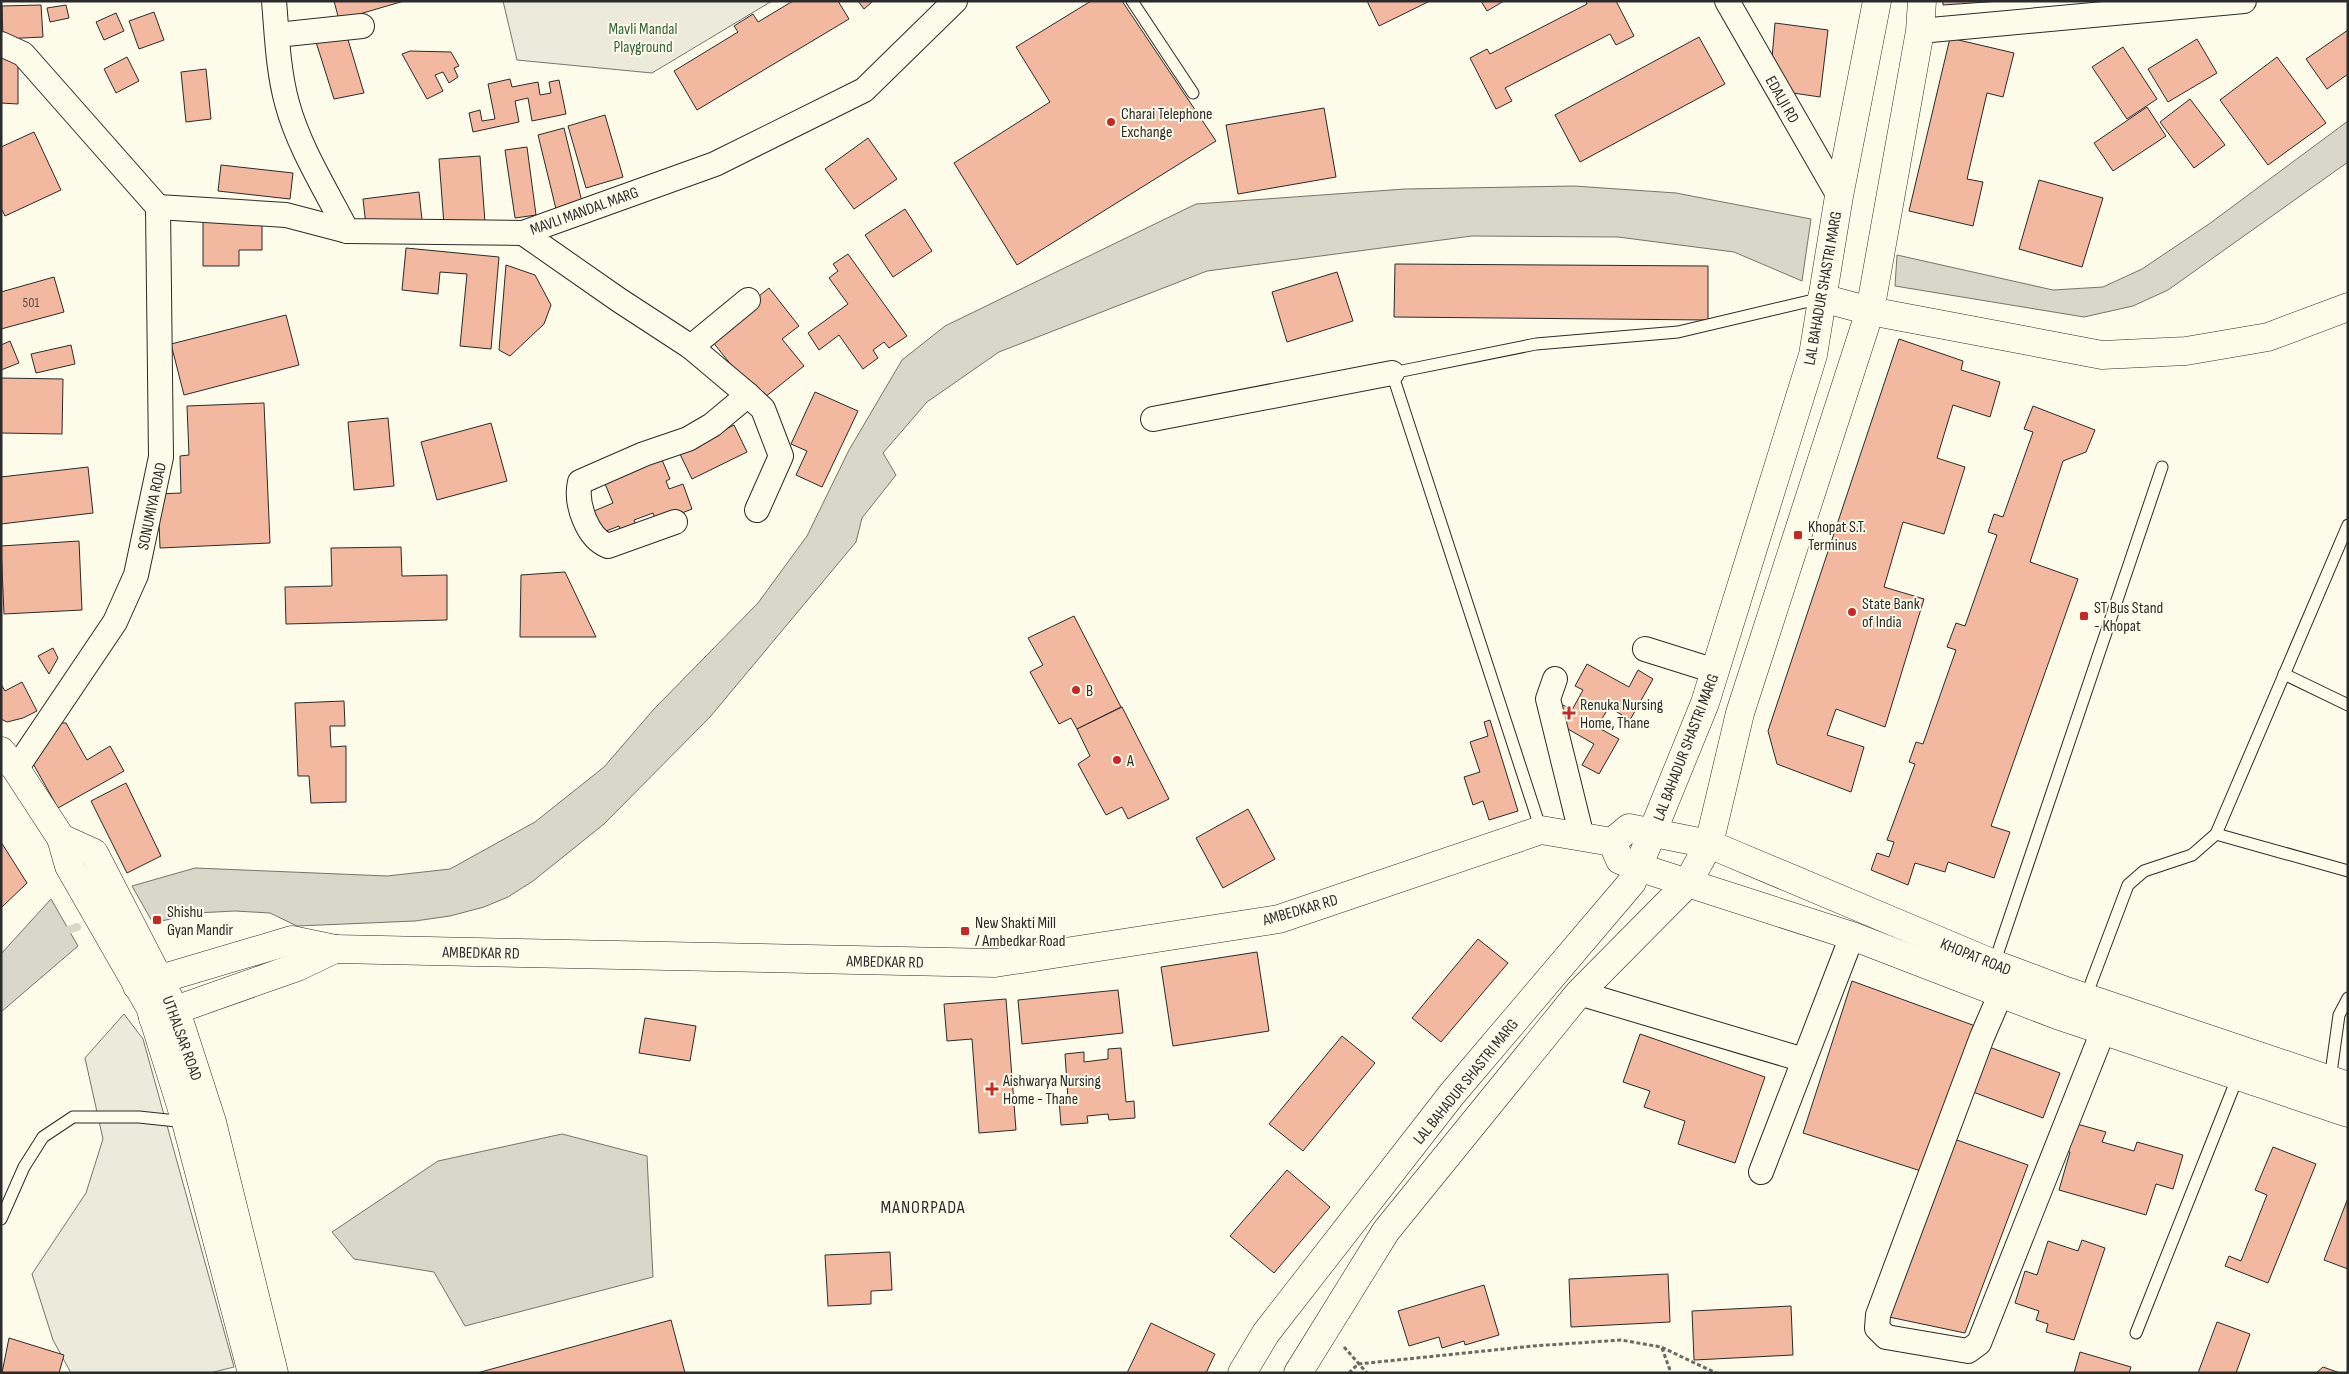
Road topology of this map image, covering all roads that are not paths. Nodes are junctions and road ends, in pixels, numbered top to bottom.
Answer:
1 (274, 1) edge
2 (955, 1) edge
3 (1132, 1) edge
4 (1727, 1) edge
5 (1911, 1) edge
6 (1922, 1) edge
7 (2244, 1) edge
8 (1880, 8) edge
9 (362, 26) dead end
10 (1920, 31) junction
11 (277, 34) junction
12 (1, 44) edge
13 (1193, 92) dead end
14 (1839, 196) junction
15 (158, 207) junction
16 (347, 231) junction
17 (523, 232) junction
18 (1822, 298) junction
19 (748, 300) dead end
20 (2348, 307) edge
21 (1870, 311) junction
22 (691, 347) junction
23 (1392, 373) junction
24 (748, 395) junction
25 (1153, 419) dead end
26 (2162, 467) dead end
27 (757, 510) dead end
28 (674, 522) dead end
29 (2348, 526) edge
30 (1645, 649) dead end
31 (1715, 671) junction
32 (2284, 674) junction
33 (1555, 679) dead end
34 (2348, 705) edge
35 (9, 760) edge
36 (1541, 830) junction
37 (1652, 833) junction
38 (2216, 834) junction
39 (1582, 837) junction
40 (1612, 842) junction
41 (1709, 844) junction
42 (1638, 867) junction
43 (2348, 871) edge
44 (1687, 884) junction
45 (1852, 936) junction
46 (335, 950) junction
47 (1992, 979) junction
48 (148, 983) junction
49 (1579, 993) junction
50 (2348, 998) edge
51 (2080, 1010) junction
52 (164, 1014) junction
53 (2103, 1031) junction
54 (1804, 1060) junction
55 (2238, 1076) junction
56 (2339, 1083) edge
57 (2348, 1113) edge
58 (199, 1122) junction
59 (1761, 1172) dead end
60 (1, 1219) edge
61 (250, 1324) junction
62 (1266, 1333) junction
63 (2136, 1333) dead end
64 (1304, 1362) edge
65 (252, 1373) edge
66 (274, 1373) edge
67 (1242, 1373) edge
68 (1264, 1373) edge
69 (1276, 1373) edge

1 - 11 street
2 - 17 street, MAVLI MANDAL MARG
3 - 13 lane
4 - 14 street, EDALJI RD
5 - 10 main road
6 - 10 main road, LAL BAHADUR SHASTRI MARG
7 - 10 street
8 - 14 main road, LAL BAHADUR SHASTRI MARG
9 - 11 street
10 - 21 main road, LAL BAHADUR SHASTRI MARG
11 - 16 street
12 - 15 street
14 - 18 main road, LAL BAHADUR SHASTRI MARG
15 - 16 street, MAVLI MANDAL MARG
15 - 35 street, SONUMIYA ROAD
16 - 17 street, MAVLI MANDAL MARG
17 - 22 street
18 - 21 main road
18 - 23 lane
18 - 31 main road, LAL BAHADUR SHASTRI MARG
19 - 22 street
20 - 21 main road
21 - 41 main road, LAL BAHADUR SHASTRI MARG
22 - 24 street
23 - 25 street
23 - 36 lane
24 - 27 street
24 - 28 street
26 - 47 lane
29 - 32 lane
30 - 31 street
31 - 37 main road, LAL BAHADUR SHASTRI MARG
32 - 34 lane
32 - 38 lane
33 - 39 street
35 - 48 main road, UTHALSAR ROAD
36 - 39 main road, AMBEDKAR RD
36 - 46 main road, AMBEDKAR RD
37 - 40 main road, KHOPAT ROAD
37 - 41 main road, KHOPAT ROAD
37 - 42 main road, LAL BAHADUR SHASTRI MARG
38 - 43 lane
38 - 51 lane
39 - 40 main road, AMBEDKAR RD
40 - 42 main road, KHOPAT ROAD
41 - 44 main road, LAL BAHADUR SHASTRI MARG
41 - 47 main road, KHOPAT ROAD
42 - 44 main road, KHOPAT ROAD
42 - 62 main road, LAL BAHADUR SHASTRI MARG
44 - 45 main road, KHOPAT ROAD
44 - 49 main road, LAL BAHADUR SHASTRI MARG
45 - 47 main road, KHOPAT ROAD
45 - 54 street
46 - 48 main road
46 - 52 main road, AMBEDKAR RD
47 - 51 main road, KHOPAT ROAD
47 - 53 street
48 - 52 main road, UTHALSAR ROAD
49 - 54 street
49 - 64 main road, LAL BAHADUR SHASTRI MARG
50 - 56 lane
51 - 53 main road, KHOPAT ROAD
51 - 56 main road, KHOPAT ROAD
52 - 58 main road, UTHALSAR ROAD
53 - 55 main road, KHOPAT ROAD
54 - 59 street
55 - 57 main road, KHOPAT ROAD
55 - 63 lane
58 - 60 lane
58 - 61 main road, UTHALSAR ROAD
61 - 65 main road
61 - 66 main road, UTHALSAR ROAD
62 - 67 main road, LAL BAHADUR SHASTRI MARG
62 - 68 main road
64 - 69 main road

